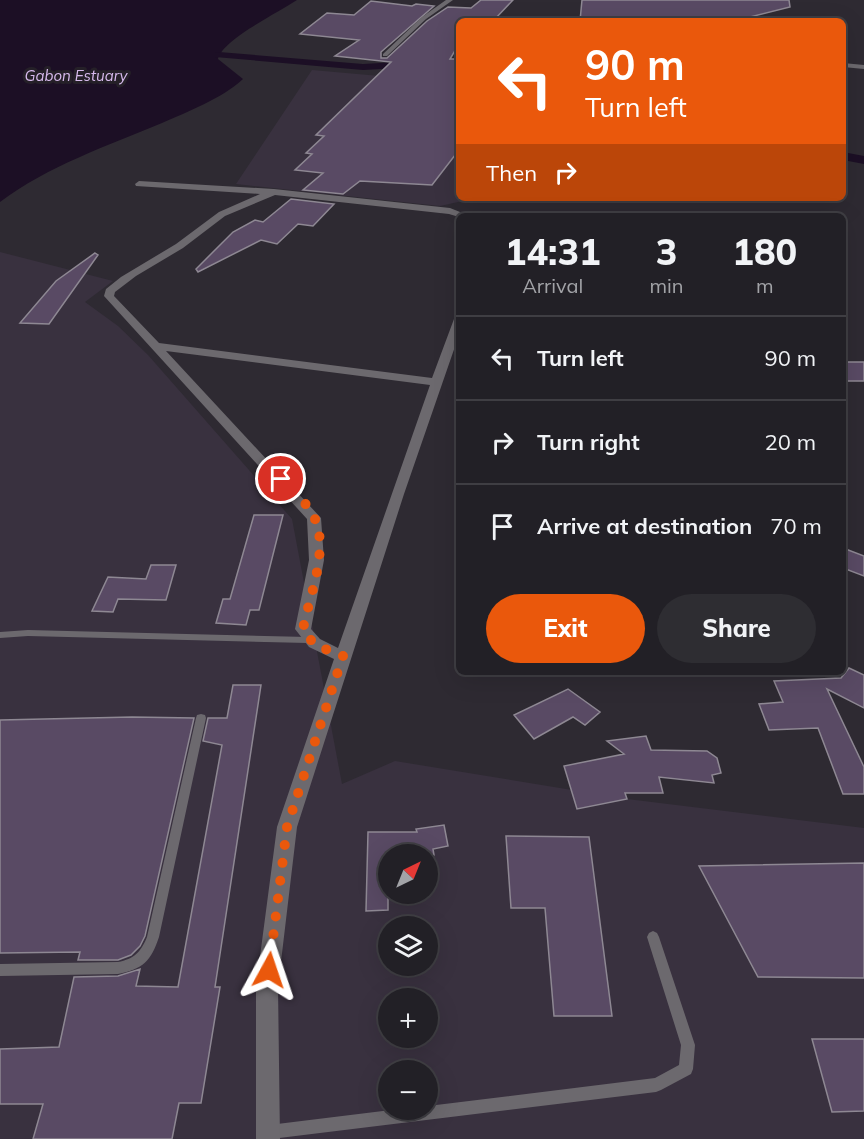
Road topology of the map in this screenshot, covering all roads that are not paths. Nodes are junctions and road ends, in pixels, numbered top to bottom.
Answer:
1 (450, 0) edge
2 (385, 55) dead end
3 (846, 65) edge
4 (864, 67) edge
5 (140, 184) dead end
6 (273, 192) junction
7 (456, 213) edge
8 (456, 328) edge
9 (156, 346) junction
10 (438, 382) junction
11 (0, 635) edge
12 (308, 640) junction
13 (343, 656) junction
14 (201, 718) dead end
15 (652, 937) dead end
16 (0, 970) edge
17 (269, 1135) edge

1 - 2 street
3 - 4 street
5 - 6 street
6 - 7 street
6 - 9 street
8 - 10 street
9 - 10 street
9 - 12 street
10 - 13 street
11 - 12 lane
12 - 13 street
13 - 17 street
14 - 16 lane
15 - 17 lane

